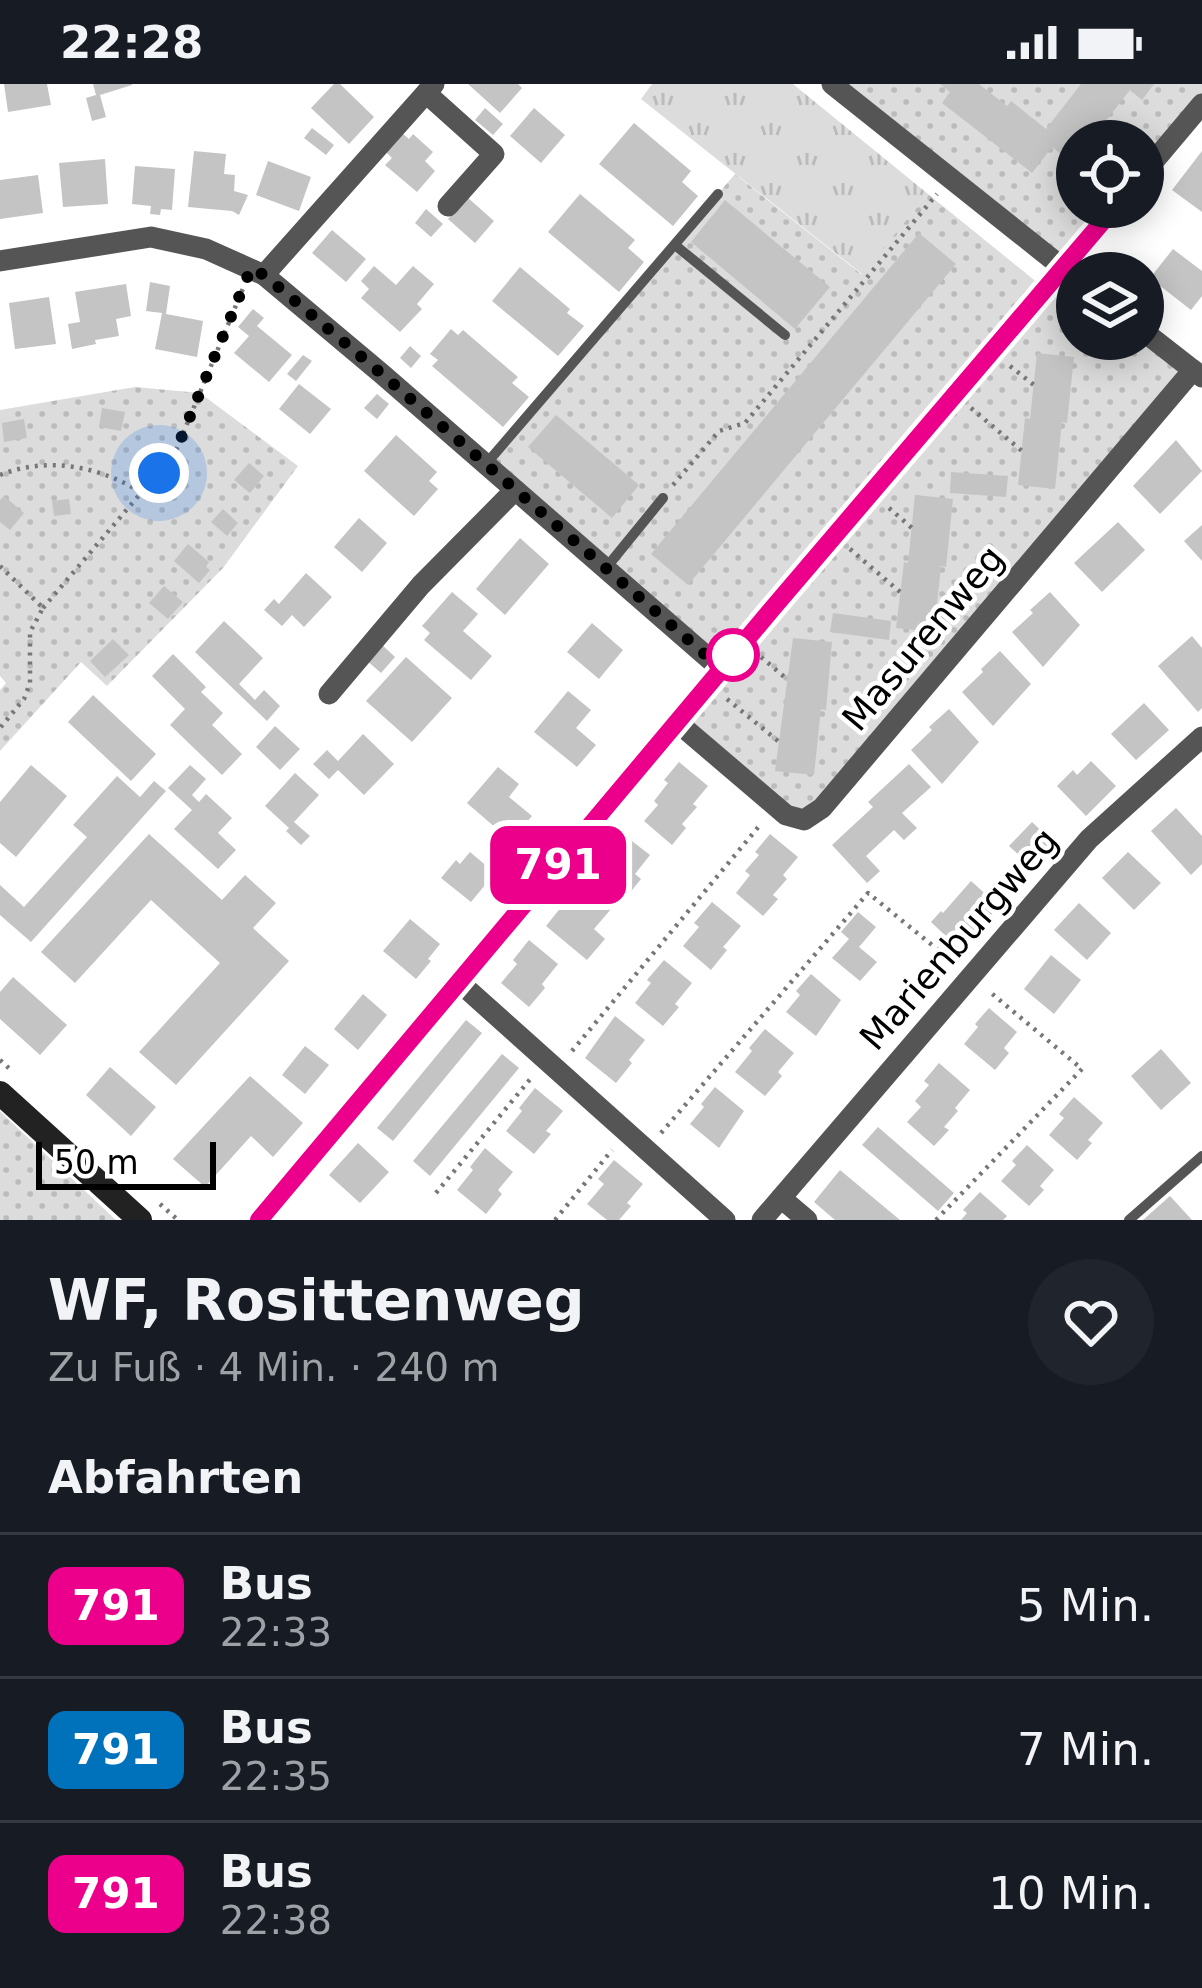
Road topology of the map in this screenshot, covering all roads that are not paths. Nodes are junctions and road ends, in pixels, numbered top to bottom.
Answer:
1 (832, 84) edge
2 (430, 89) edge
3 (1202, 104) edge
4 (1164, 149) edge
5 (718, 194) dead end
6 (448, 206) dead end
7 (674, 245) junction
8 (0, 261) edge
9 (1056, 262) edge
10 (257, 272) junction
11 (1056, 287) edge
12 (784, 335) dead end
13 (1164, 348) edge
14 (1197, 374) edge
15 (485, 464) junction
16 (515, 490) junction
17 (663, 498) road end
18 (605, 568) junction
19 (716, 676) junction
20 (329, 694) dead end
21 (677, 722) junction
22 (1202, 737) edge
23 (459, 982) junction
24 (0, 1094) edge
25 (1202, 1156) edge
26 (781, 1198) junction
27 (140, 1220) edge
28 (259, 1220) edge
29 (725, 1220) edge
30 (762, 1220) edge
31 (807, 1220) edge
32 (1130, 1220) edge

1 - 9 street
2 - 6 street
2 - 10 street
3 - 4 street
5 - 7 lane
7 - 12 lane
7 - 15 lane
8 - 10 street
10 - 15 street
11 - 19 street
13 - 14 street
14 - 21 street, Masurenweg
15 - 16 street
16 - 18 street
16 - 20 street
17 - 18 lane
18 - 19 street
19 - 21 street
21 - 23 street
22 - 26 street, Marienburgweg
23 - 28 street
23 - 29 street
24 - 27 street
25 - 32 lane
26 - 30 street, Marienburgweg
26 - 31 street

